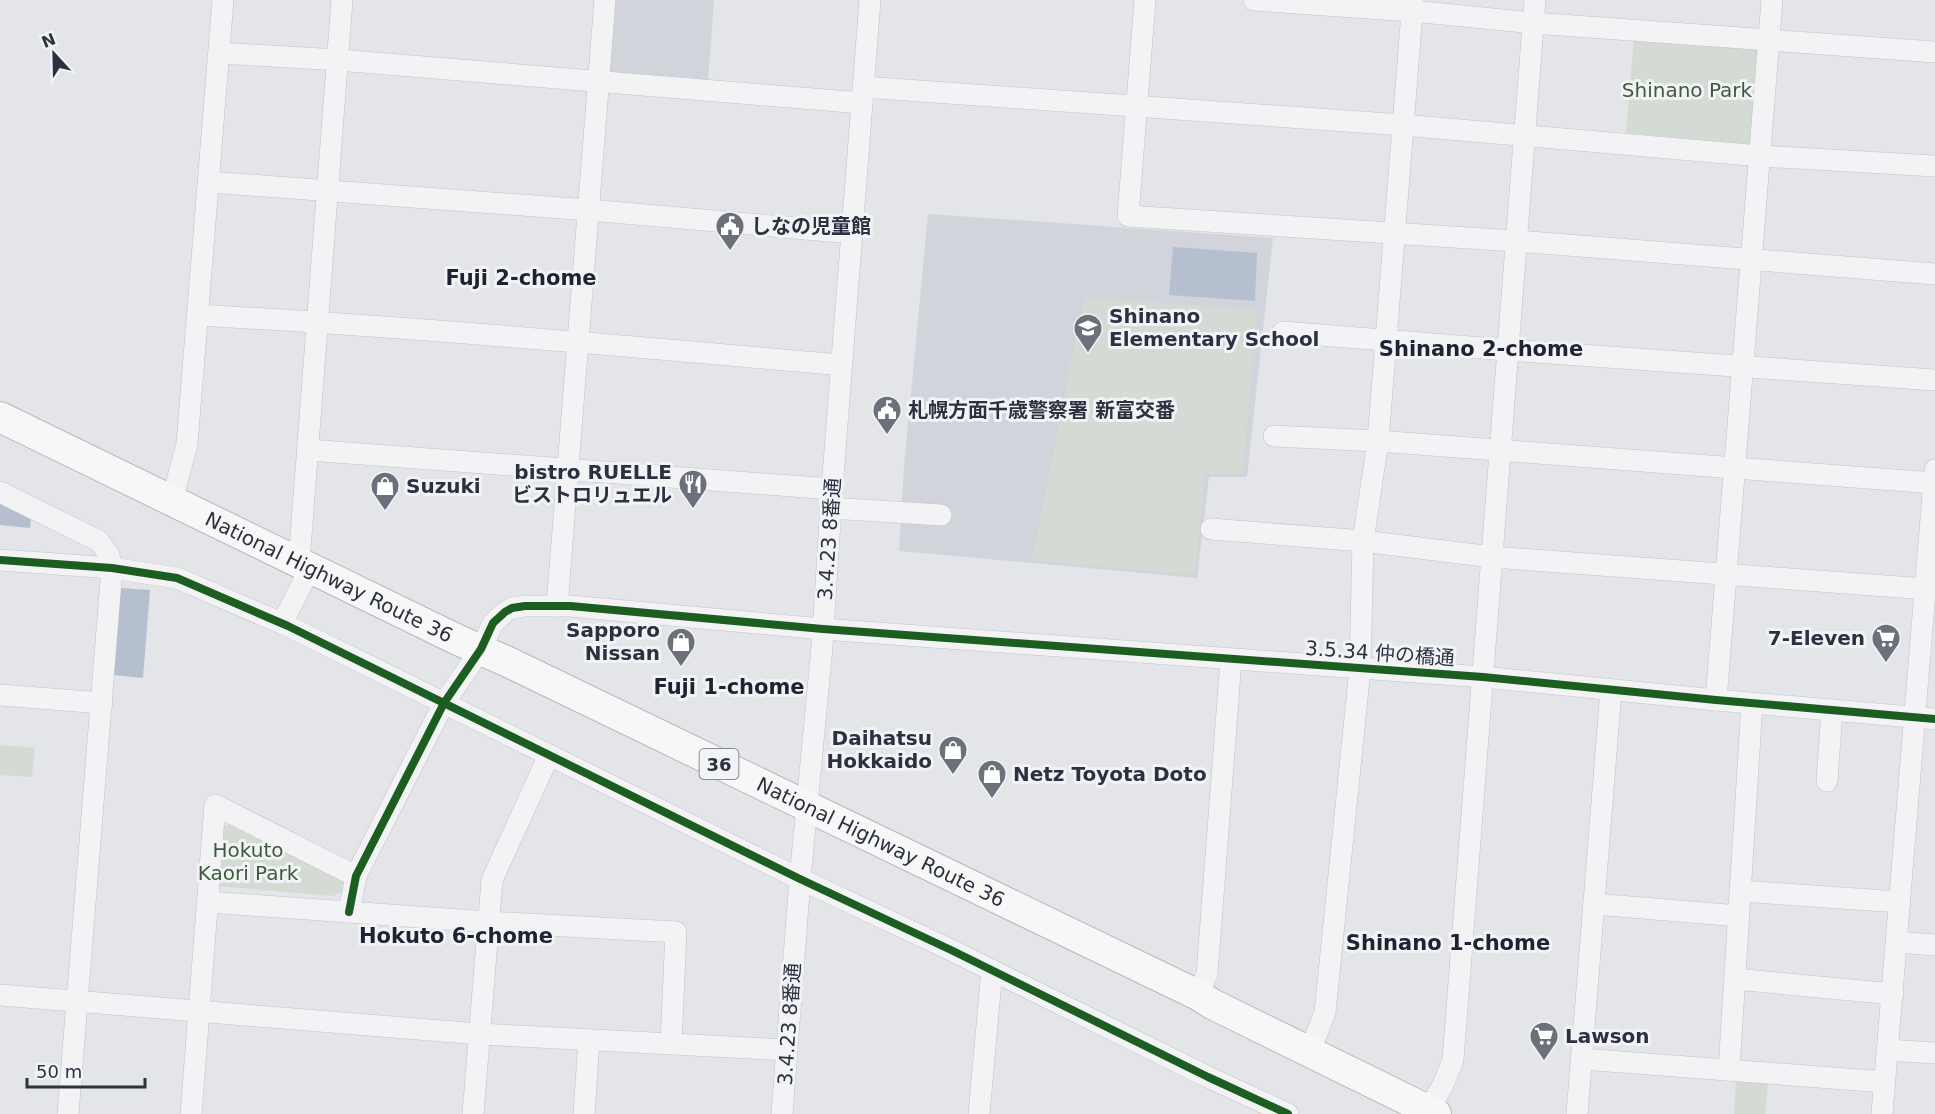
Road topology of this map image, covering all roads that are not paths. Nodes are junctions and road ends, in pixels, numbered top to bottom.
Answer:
1 (223, 0) edge
2 (342, 0) edge
3 (605, 0) edge
4 (870, 0) edge
5 (1145, 0) edge
6 (1254, 0) edge
7 (1535, 0) edge
8 (1772, 0) edge
9 (1412, 6) edge
10 (1533, 23) junction
11 (1769, 41) junction
12 (1935, 52) edge
13 (219, 53) junction
14 (338, 60) junction
15 (599, 82) junction
16 (863, 95) junction
17 (1137, 106) junction
18 (1403, 125) junction
19 (1524, 136) junction
20 (1760, 156) junction
21 (1935, 166) edge
22 (208, 182) junction
23 (328, 190) junction
24 (589, 210) junction
25 (852, 233) junction
26 (1394, 233) junction
27 (1516, 241) junction
28 (1751, 259) junction
29 (1935, 274) edge
30 (198, 315) junction
31 (318, 322) junction
32 (1283, 332) dead end
33 (1386, 339) junction
34 (578, 342) junction
35 (1508, 350) junction
36 (841, 364) junction
37 (1743, 367) junction
38 (1935, 380) edge
39 (0, 417) edge
40 (1274, 436) dead end
41 (1378, 441) junction
42 (308, 450) junction
43 (1500, 450) junction
44 (1735, 466) junction
45 (568, 470) junction
46 (1934, 476) edge
47 (0, 492) edge
48 (831, 498) junction
49 (172, 500) junction
50 (941, 515) dead end
51 (1933, 524) edge
52 (1211, 529) dead end
53 (1363, 541) junction
54 (1492, 557) junction
55 (0, 560) edge
56 (305, 565) junction
57 (112, 568) junction
58 (1726, 574) junction
59 (1926, 589) junction
60 (557, 606) junction
61 (282, 623) junction
62 (823, 629) junction
63 (481, 650) junction
64 (1231, 660) junction
65 (1360, 669) junction
66 (1483, 677) junction
67 (1611, 690) junction
68 (0, 695) edge
69 (1716, 700) junction
70 (102, 703) junction
71 (444, 703) junction
72 (1752, 704) junction
73 (1832, 710) junction
74 (1926, 718) edge
75 (549, 755) junction
76 (1827, 781) dead end
77 (807, 807) junction
78 (356, 876) junction
79 (800, 879) junction
80 (1740, 891) junction
81 (207, 902) junction
82 (1900, 902) junction
83 (1594, 904) junction
84 (349, 912) junction
85 (1739, 916) junction
86 (488, 922) junction
87 (1897, 942) junction
88 (1935, 945) edge
89 (992, 970) junction
90 (1735, 979) junction
91 (1893, 994) junction
92 (0, 995) edge
93 (1198, 995) junction
94 (78, 1000) junction
95 (199, 1011) junction
96 (479, 1034) junction
97 (590, 1040) junction
98 (671, 1044) junction
99 (787, 1050) junction
100 (1888, 1050) junction
101 (1310, 1051) junction
102 (1935, 1053) edge
103 (1582, 1059) junction
104 (1729, 1070) junction
105 (1885, 1082) junction
106 (1430, 1113) edge
107 (68, 1114) edge
108 (191, 1114) edge
109 (472, 1114) edge
110 (584, 1114) edge
111 (782, 1114) edge
112 (979, 1114) edge
113 (1288, 1114) edge
114 (1577, 1114) edge
115 (1882, 1114) edge

1 - 13 street
2 - 14 street
3 - 15 street
4 - 16 street, 3.4.23 8番通
5 - 17 street
6 - 9 street
7 - 10 street
8 - 11 street
9 - 10 street
9 - 18 street
10 - 11 street
10 - 19 street
11 - 12 street
11 - 20 street
13 - 14 street
13 - 22 street
14 - 15 street
14 - 23 street
15 - 16 street
15 - 24 street
16 - 17 street
16 - 25 street, 3.4.23 8番通
17 - 18 street
17 - 26 street
18 - 19 street
18 - 26 street
19 - 20 street
19 - 27 street
20 - 21 street
20 - 28 street
22 - 23 street
22 - 30 street
23 - 24 street
23 - 31 street
24 - 25 street
24 - 34 street
25 - 36 street, 3.4.23 8番通
26 - 27 street
26 - 33 street
27 - 28 street
27 - 35 street
28 - 29 street
28 - 37 street
30 - 31 street
30 - 49 street
31 - 34 street
31 - 42 street
32 - 33 street
33 - 35 street
33 - 41 street
34 - 36 street
34 - 45 street
35 - 37 street
35 - 43 street
36 - 48 street, 3.4.23 8番通
37 - 38 street
37 - 44 street
39 - 49 highway, National Highway Route 36 / 36
40 - 41 street
41 - 43 street
41 - 53 street
42 - 45 street
42 - 56 street
43 - 44 street
43 - 54 street
44 - 46 street
44 - 58 street
45 - 48 street
45 - 60 street
46 - 51 street
47 - 57 street
48 - 50 street
48 - 62 street, 3.4.23 8番通
49 - 56 highway, National Highway Route 36 / 36
51 - 59 street
52 - 53 street
53 - 54 street
53 - 65 street
54 - 58 street
54 - 66 street
55 - 57 street
56 - 61 street
56 - 63 highway, National Highway Route 36 / 36
57 - 61 street
57 - 70 street
58 - 59 street
58 - 69 street
59 - 74 street
60 - 62 street, 3.5.34 仲の橋通
60 - 63 street, 3.5.34 仲の橋通
61 - 71 street
62 - 64 street, 3.5.34 仲の橋通
62 - 77 street, 3.4.23 8番通
63 - 71 street
63 - 77 highway, National Highway Route 36 / 36
64 - 65 street, 3.5.34 仲の橋通
64 - 93 street
65 - 66 street, 3.5.34 仲の橋通
65 - 101 street
66 - 67 street, 3.5.34 仲の橋通
66 - 106 street
67 - 69 street, 3.5.34 仲の橋通
67 - 83 street
68 - 70 street
69 - 72 street, 3.5.34 仲の橋通
70 - 94 street
71 - 75 street
71 - 78 street
72 - 73 street, 3.5.34 仲の橋通
72 - 80 street
73 - 74 street, 3.5.34 仲の橋通
73 - 76 street
74 - 82 street
75 - 79 street
75 - 86 street
77 - 79 street, 3.4.23 8番通
77 - 93 highway, National Highway Route 36 / 36
78 - 81 street
78 - 84 street
79 - 89 street
79 - 99 street, 3.4.23 8番通
80 - 82 street
80 - 85 street
81 - 84 street
81 - 95 street
82 - 87 street
83 - 85 street
83 - 103 street
84 - 86 street
85 - 90 street
86 - 96 street
86 - 98 street
87 - 88 street
87 - 91 street
89 - 112 street
89 - 113 street
90 - 91 street
90 - 104 street
91 - 100 street
92 - 94 street
93 - 101 highway, National Highway Route 36 / 36
94 - 95 street
94 - 107 street
95 - 96 street
95 - 108 street
96 - 97 street
96 - 109 street
97 - 98 street
97 - 110 street
98 - 99 street
99 - 111 street, 3.4.23 8番通
100 - 102 street
100 - 105 street
101 - 106 highway, National Highway Route 36 / 36
103 - 104 street
103 - 114 street
104 - 105 street
105 - 115 street

